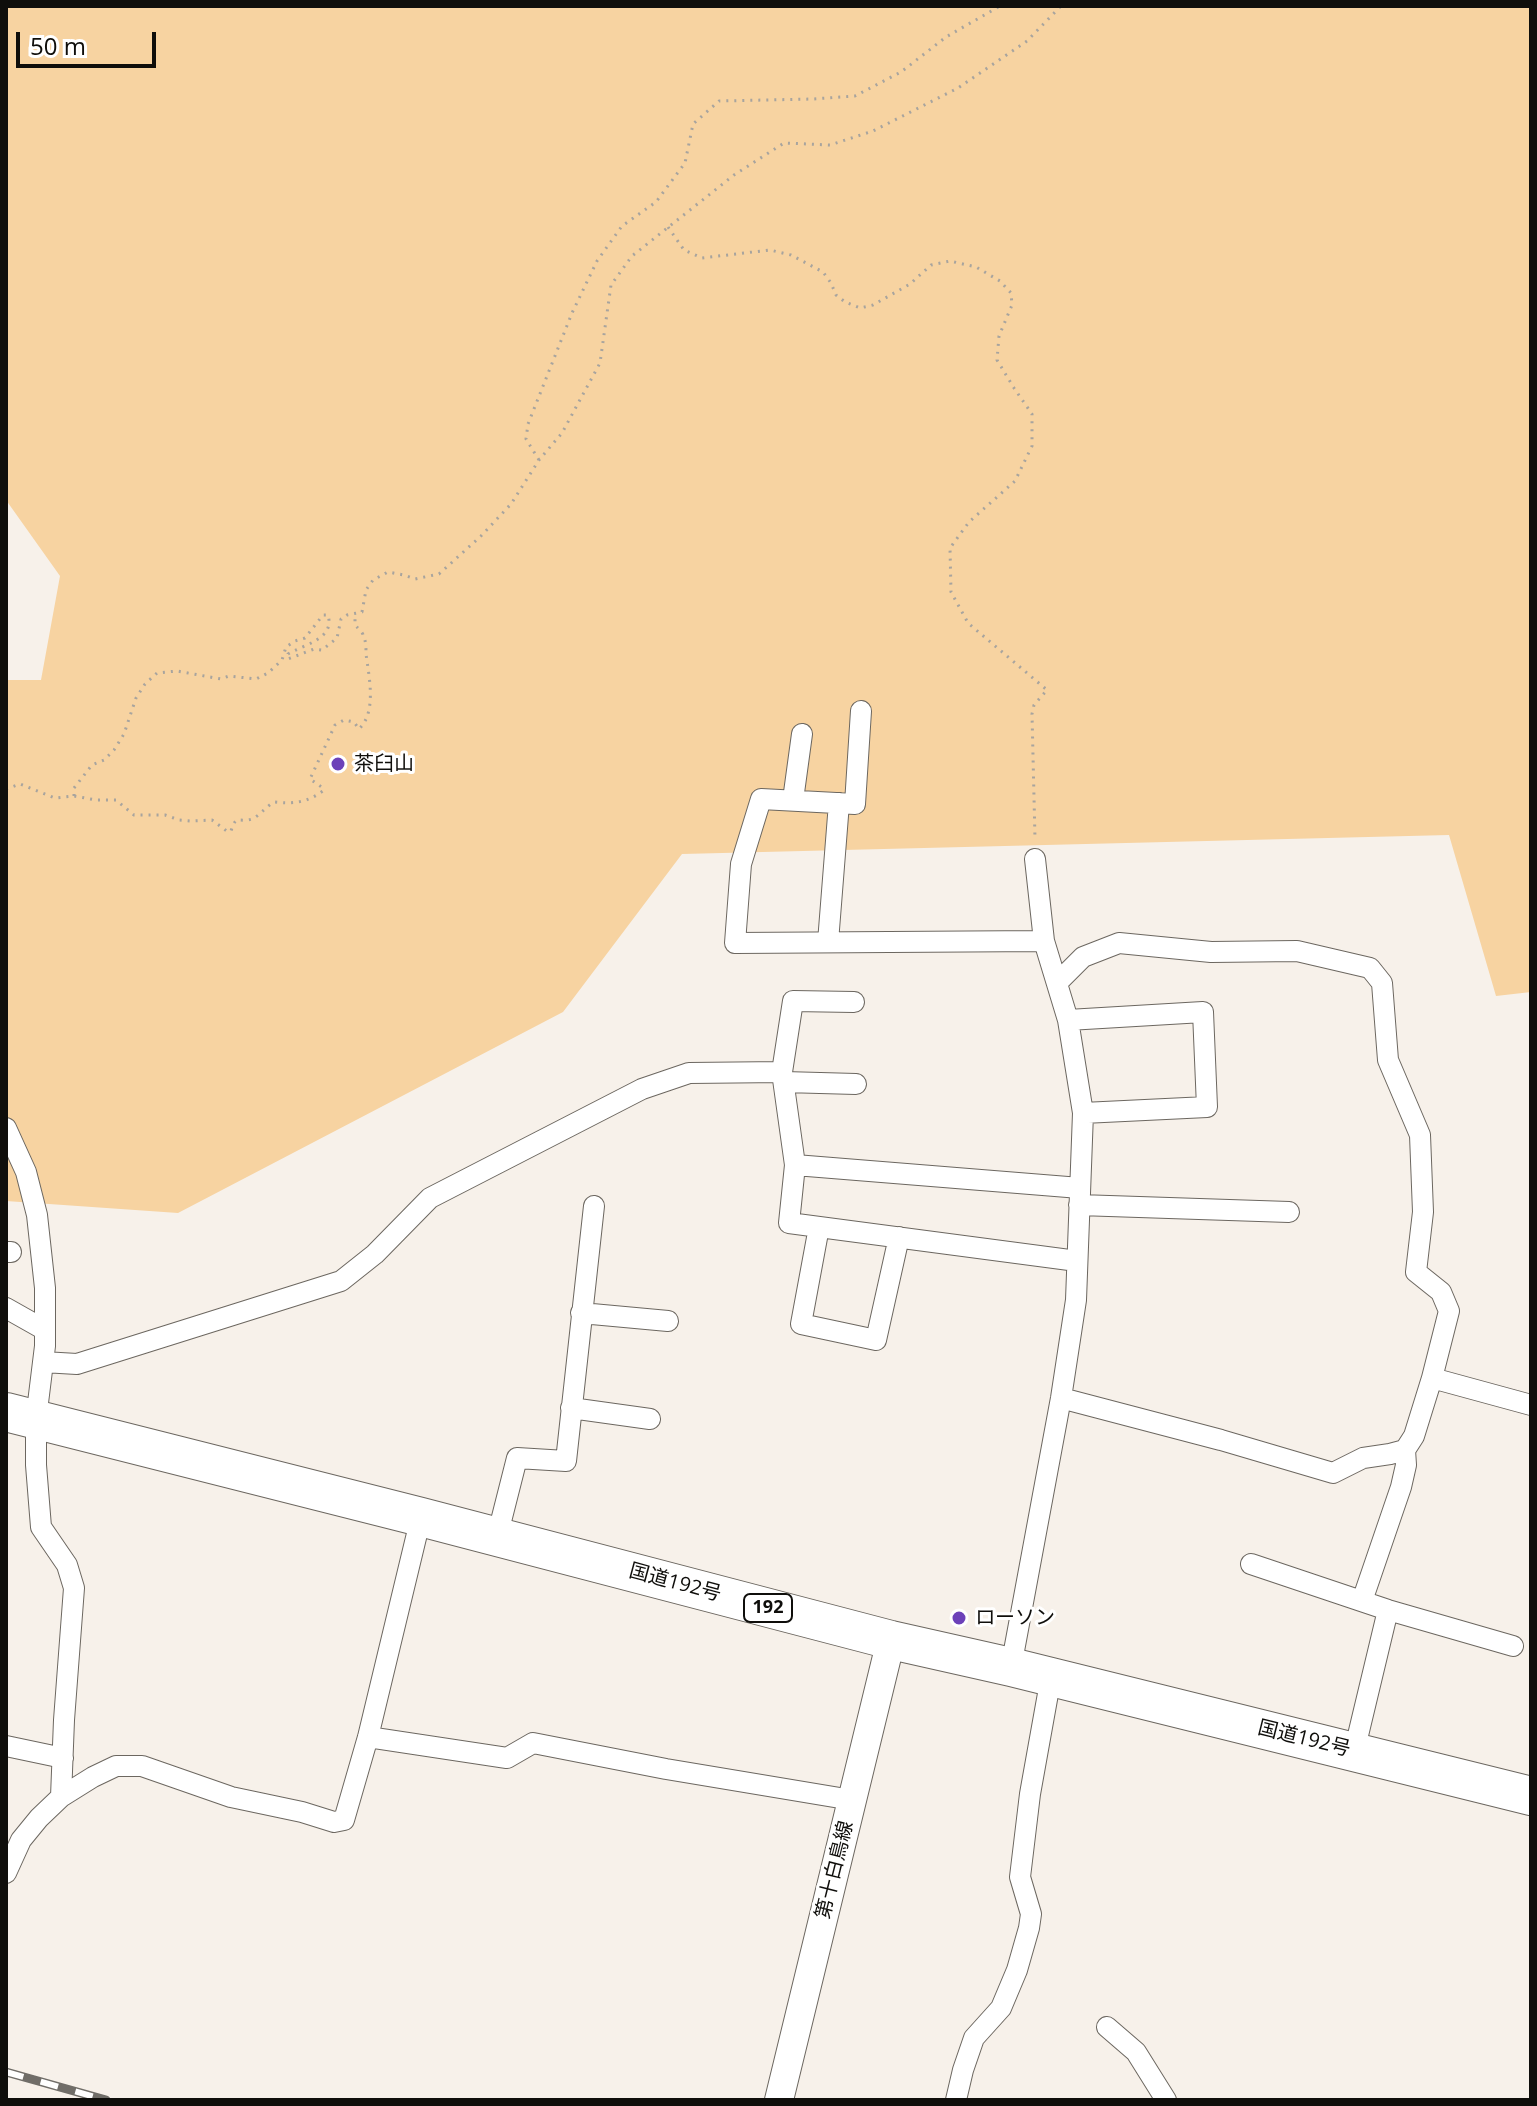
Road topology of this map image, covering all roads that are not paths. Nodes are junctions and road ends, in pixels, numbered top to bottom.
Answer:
1 (861, 711) dead end
2 (802, 734) dead end
3 (793, 800) junction
4 (839, 803) junction
5 (1035, 859) road end
6 (1044, 941) junction
7 (828, 942) junction
8 (1057, 983) junction
9 (854, 1002) dead end
10 (1068, 1020) junction
11 (783, 1077) junction
12 (856, 1084) dead end
13 (1083, 1113) junction
14 (6, 1128) edge
15 (795, 1165) junction
16 (1080, 1196) junction
17 (594, 1206) dead end
18 (1289, 1212) dead end
19 (819, 1227) junction
20 (899, 1237) junction
21 (1077, 1261) junction
22 (6, 1308) edge
23 (581, 1313) junction
24 (668, 1321) dead end
25 (45, 1330) junction
26 (43, 1362) junction
27 (1432, 1378) junction
28 (1061, 1398) junction
29 (1531, 1405) edge
30 (571, 1408) junction
31 (21, 1416) edge
32 (650, 1419) dead end
33 (1405, 1450) junction
34 (421, 1517) junction
35 (497, 1537) junction
36 (1251, 1564) dead end
37 (1362, 1601) junction
38 (1388, 1610) junction
39 (891, 1640) junction
40 (1513, 1646) dead end
41 (1011, 1667) junction
42 (1051, 1677) junction
43 (368, 1737) junction
44 (6, 1746) edge
45 (1354, 1752) junction
46 (63, 1758) junction
47 (1531, 1796) edge
48 (61, 1797) junction
49 (852, 1800) junction
50 (6, 1873) edge
51 (1107, 2027) dead end
52 (779, 2100) edge
53 (956, 2100) edge
54 (1166, 2100) edge

1 - 4 street
2 - 3 street
3 - 4 street
3 - 7 street
4 - 7 street
5 - 6 street
6 - 7 street
6 - 8 street
8 - 10 street
8 - 27 street
9 - 11 street
10 - 13 street
10 - 13 street
11 - 12 street
11 - 15 street
11 - 26 street
13 - 16 street
14 - 25 street
15 - 16 street
15 - 19 street
16 - 18 street
16 - 21 street
17 - 23 street
19 - 20 street
19 - 20 street
20 - 21 street
21 - 28 street
22 - 25 street
23 - 24 street
23 - 30 street
25 - 26 street
26 - 31 street
27 - 29 street
27 - 33 street
28 - 33 street
28 - 41 street
30 - 32 street
30 - 35 street
31 - 34 highway, 国道192号 / 192
31 - 46 street
33 - 37 street
34 - 35 highway, 国道192号 / 192
34 - 43 street
35 - 39 highway, 国道192号 / 192
36 - 37 street
37 - 38 street
38 - 40 street
38 - 45 street
39 - 41 highway, 国道192号 / 192
39 - 49 main road, 第十白鳥線
41 - 42 highway, 国道192号 / 192
42 - 45 highway, 国道192号 / 192
42 - 53 street
43 - 48 street
43 - 49 street
44 - 46 street
45 - 47 highway, 国道192号 / 192
46 - 48 street
48 - 50 street
49 - 52 main road, 第十白鳥線
51 - 54 street

